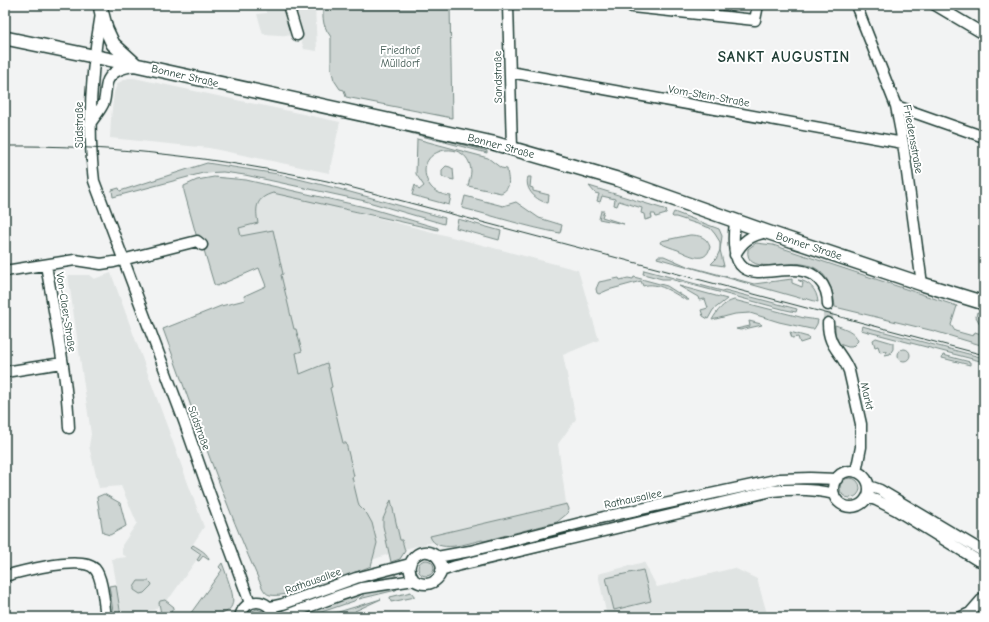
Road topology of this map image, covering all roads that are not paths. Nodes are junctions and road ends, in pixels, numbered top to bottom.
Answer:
1 (288, 5) edge
2 (508, 5) edge
3 (758, 5) edge
4 (856, 5) edge
5 (935, 5) edge
6 (632, 7) dead end
7 (102, 8) edge
8 (677, 8) edge
9 (984, 34) edge
10 (297, 35) dead end
11 (5, 38) edge
12 (94, 56) junction
13 (138, 65) junction
14 (510, 72) junction
15 (896, 106) junction
16 (90, 124) junction
17 (984, 137) edge
18 (904, 144) junction
19 (512, 148) junction
20 (735, 222) junction
21 (767, 232) junction
22 (202, 245) dead end
23 (735, 255) junction
24 (124, 261) junction
25 (46, 265) junction
26 (5, 271) edge
27 (922, 284) junction
28 (984, 303) edge
29 (828, 305) tunnel mouth
30 (828, 327) tunnel mouth
31 (62, 362) junction
32 (5, 372) edge
33 (69, 428) dead end
34 (856, 472) junction
35 (837, 479) junction
36 (869, 486) junction
37 (834, 494) junction
38 (867, 498) junction
39 (984, 552) edge
40 (437, 557) junction
41 (984, 562) edge
42 (410, 564) junction
43 (441, 572) junction
44 (5, 576) edge
45 (414, 580) junction
46 (984, 597) edge
47 (250, 603) junction
48 (272, 612) edge
49 (106, 617) edge
50 (240, 617) edge
51 (281, 617) edge
52 (961, 617) edge

1 - 10 street
2 - 14 street, Sandstraße
3 - 8 street
4 - 15 street, Friedensstraße
5 - 9 street
6 - 8 street
7 - 12 street, Südstraße
7 - 13 main road
11 - 12 main road, Bonner Straße
12 - 13 main road, Bonner Straße
12 - 16 street, Südstraße
13 - 16 street
13 - 19 main road, Bonner Straße
14 - 18 street, Vom-Stein-Straße
14 - 19 street, Sandstraße
15 - 17 street
15 - 18 street, Friedensstraße
16 - 24 street, Südstraße
18 - 27 street, Friedensstraße
19 - 20 main road, Bonner Straße
20 - 21 main road, Bonner Straße
20 - 23 street
21 - 23 street
21 - 27 main road, Bonner Straße
22 - 24 street
23 - 29 street
24 - 25 street, Von-Claer-Straße
24 - 47 street, Südstraße
25 - 26 street, Von-Claer-Straße
25 - 31 street, Von-Claer-Straße
27 - 28 main road, Bonner Straße
30 - 34 street, Markt
31 - 32 street, Von-Claer-Straße
31 - 33 street, Von-Claer-Straße
34 - 35 street
34 - 36 street
35 - 37 street
35 - 40 street, Rathausallee
36 - 38 street
36 - 39 street
37 - 38 street
37 - 43 street, Rathausallee
38 - 41 street
40 - 42 street, Rathausallee
40 - 43 street
42 - 45 street
42 - 48 street, Rathausallee
43 - 45 street, Rathausallee
44 - 49 street
45 - 51 street, Rathausallee
46 - 52 street
47 - 48 street, Rathausallee
47 - 50 street

